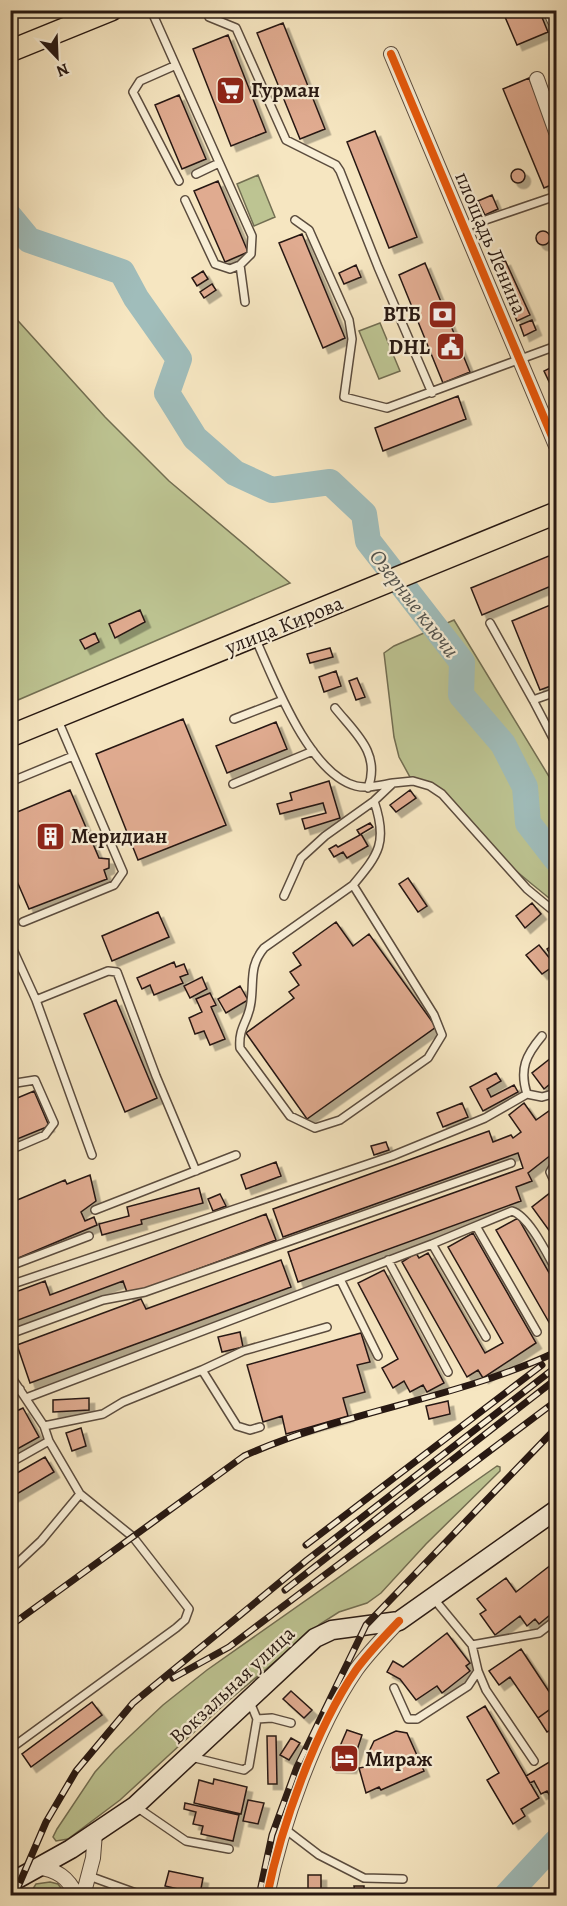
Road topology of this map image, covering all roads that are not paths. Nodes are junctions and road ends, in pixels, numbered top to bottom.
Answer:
1 (111, 10) edge
2 (151, 10) edge
3 (209, 17) dead end
4 (10, 51) edge
5 (391, 54) dead end
6 (174, 66) junction
7 (537, 79) dead end
8 (556, 132) edge
9 (219, 163) junction
10 (196, 174) dead end
11 (179, 181) dead end
12 (556, 196) edge
13 (185, 200) dead end
14 (295, 220) dead end
15 (465, 227) junction
16 (240, 265) junction
17 (245, 302) dead end
18 (556, 346) edge
19 (521, 360) junction
20 (432, 393) junction
21 (556, 446) edge
22 (556, 513) edge
23 (490, 623) dead end
24 (254, 637) junction
25 (556, 692) edge
26 (283, 700) junction
27 (533, 700) junction
28 (335, 708) dead end
29 (56, 717) junction
30 (234, 719) dead end
31 (10, 736) edge
32 (556, 744) edge
33 (314, 751) junction
34 (73, 756) junction
35 (10, 782) edge
36 (393, 783) junction
37 (233, 784) dead end
38 (368, 788) junction
39 (374, 801) junction
40 (353, 885) junction
41 (284, 896) dead end
42 (556, 913) edge
43 (23, 922) dead end
44 (10, 943) edge
45 (36, 1000) junction
46 (542, 1036) dead end
47 (10, 1084) edge
48 (556, 1093) edge
49 (527, 1094) junction
50 (10, 1150) edge
51 (92, 1155) dead end
52 (236, 1155) dead end
53 (556, 1162) edge
54 (511, 1163) dead end
55 (196, 1171) junction
56 (556, 1185) edge
57 (95, 1210) dead end
58 (476, 1226) junction
59 (89, 1236) dead end
60 (432, 1244) junction
61 (388, 1260) junction
62 (10, 1266) edge
63 (556, 1270) edge
64 (340, 1279) junction
65 (10, 1285) edge
66 (327, 1327) dead end
67 (537, 1332) dead end
68 (10, 1334) edge
69 (486, 1337) dead end
70 (378, 1356) dead end
71 (202, 1370) junction
72 (448, 1372) dead end
73 (10, 1375) edge
74 (20, 1389) junction
75 (10, 1395) edge
76 (26, 1398) junction
77 (44, 1426) junction
78 (260, 1426) dead end
79 (49, 1441) junction
80 (10, 1463) edge
81 (80, 1494) junction
82 (556, 1510) edge
83 (10, 1570) edge
84 (433, 1597) junction
85 (556, 1620) edge
86 (399, 1621) junction
87 (472, 1645) junction
88 (478, 1671) junction
89 (394, 1688) dead end
90 (250, 1700) junction
91 (257, 1719) junction
92 (291, 1723) dead end
93 (10, 1749) edge
94 (190, 1756) junction
95 (534, 1761) dead end
96 (135, 1806) junction
97 (285, 1829) junction
98 (95, 1833) junction
99 (229, 1849) dead end
100 (37, 1867) junction
101 (89, 1876) junction
102 (403, 1879) dead end
103 (10, 1883) edge
104 (143, 1895) edge
105 (77, 1896) edge
106 (83, 1896) edge
107 (267, 1896) edge

1 - 4 main road
2 - 6 lane
3 - 20 lane
5 - 15 street, площадь Ленина
6 - 9 lane
6 - 11 lane
7 - 8 street
9 - 10 lane
9 - 16 lane
12 - 15 lane
13 - 16 lane
14 - 20 lane
15 - 19 street, площадь Ленина
16 - 17 lane
18 - 19 lane
19 - 20 lane
19 - 21 street, площадь Ленина
22 - 24 main road, улица Кирова
23 - 27 lane
24 - 26 lane
24 - 29 main road, улица Кирова
25 - 27 lane
26 - 30 lane
26 - 33 lane
27 - 32 lane
28 - 38 lane
29 - 31 main road, улица Кирова
29 - 34 lane
33 - 37 lane
33 - 38 lane
34 - 35 lane
34 - 43 lane
36 - 38 lane
36 - 39 lane
36 - 42 lane
39 - 40 lane
39 - 41 lane
40 - 40 lane
44 - 45 lane
45 - 51 lane
45 - 55 lane
46 - 49 lane
47 - 50 lane
48 - 49 lane
49 - 65 lane
52 - 55 lane
53 - 56 lane
54 - 68 lane
55 - 57 lane
58 - 60 lane
58 - 63 lane
58 - 67 lane
59 - 62 lane
60 - 61 lane
60 - 69 lane
61 - 64 lane
61 - 72 lane
64 - 70 lane
64 - 76 lane
66 - 71 lane
71 - 77 lane
71 - 78 lane
73 - 74 lane
74 - 75 lane
74 - 76 lane
76 - 77 lane
77 - 79 lane
79 - 80 lane
79 - 81 lane
81 - 83 lane
81 - 93 lane
82 - 84 main road, Вокзальная улица
84 - 86 main road, Вокзальная улица
84 - 87 lane
85 - 87 lane
86 - 90 main road, Вокзальная улица
86 - 97 street
87 - 88 lane
88 - 89 lane
88 - 95 lane
90 - 91 lane
90 - 94 main road, Вокзальная улица
91 - 92 lane
91 - 94 lane
94 - 96 main road, Вокзальная улица
96 - 98 main road, Вокзальная улица
96 - 99 lane
97 - 102 lane
97 - 107 street
98 - 100 main road, Вокзальная улица
98 - 101 street
100 - 103 main road, Вокзальная улица
100 - 105 street
101 - 104 lane
101 - 106 street

